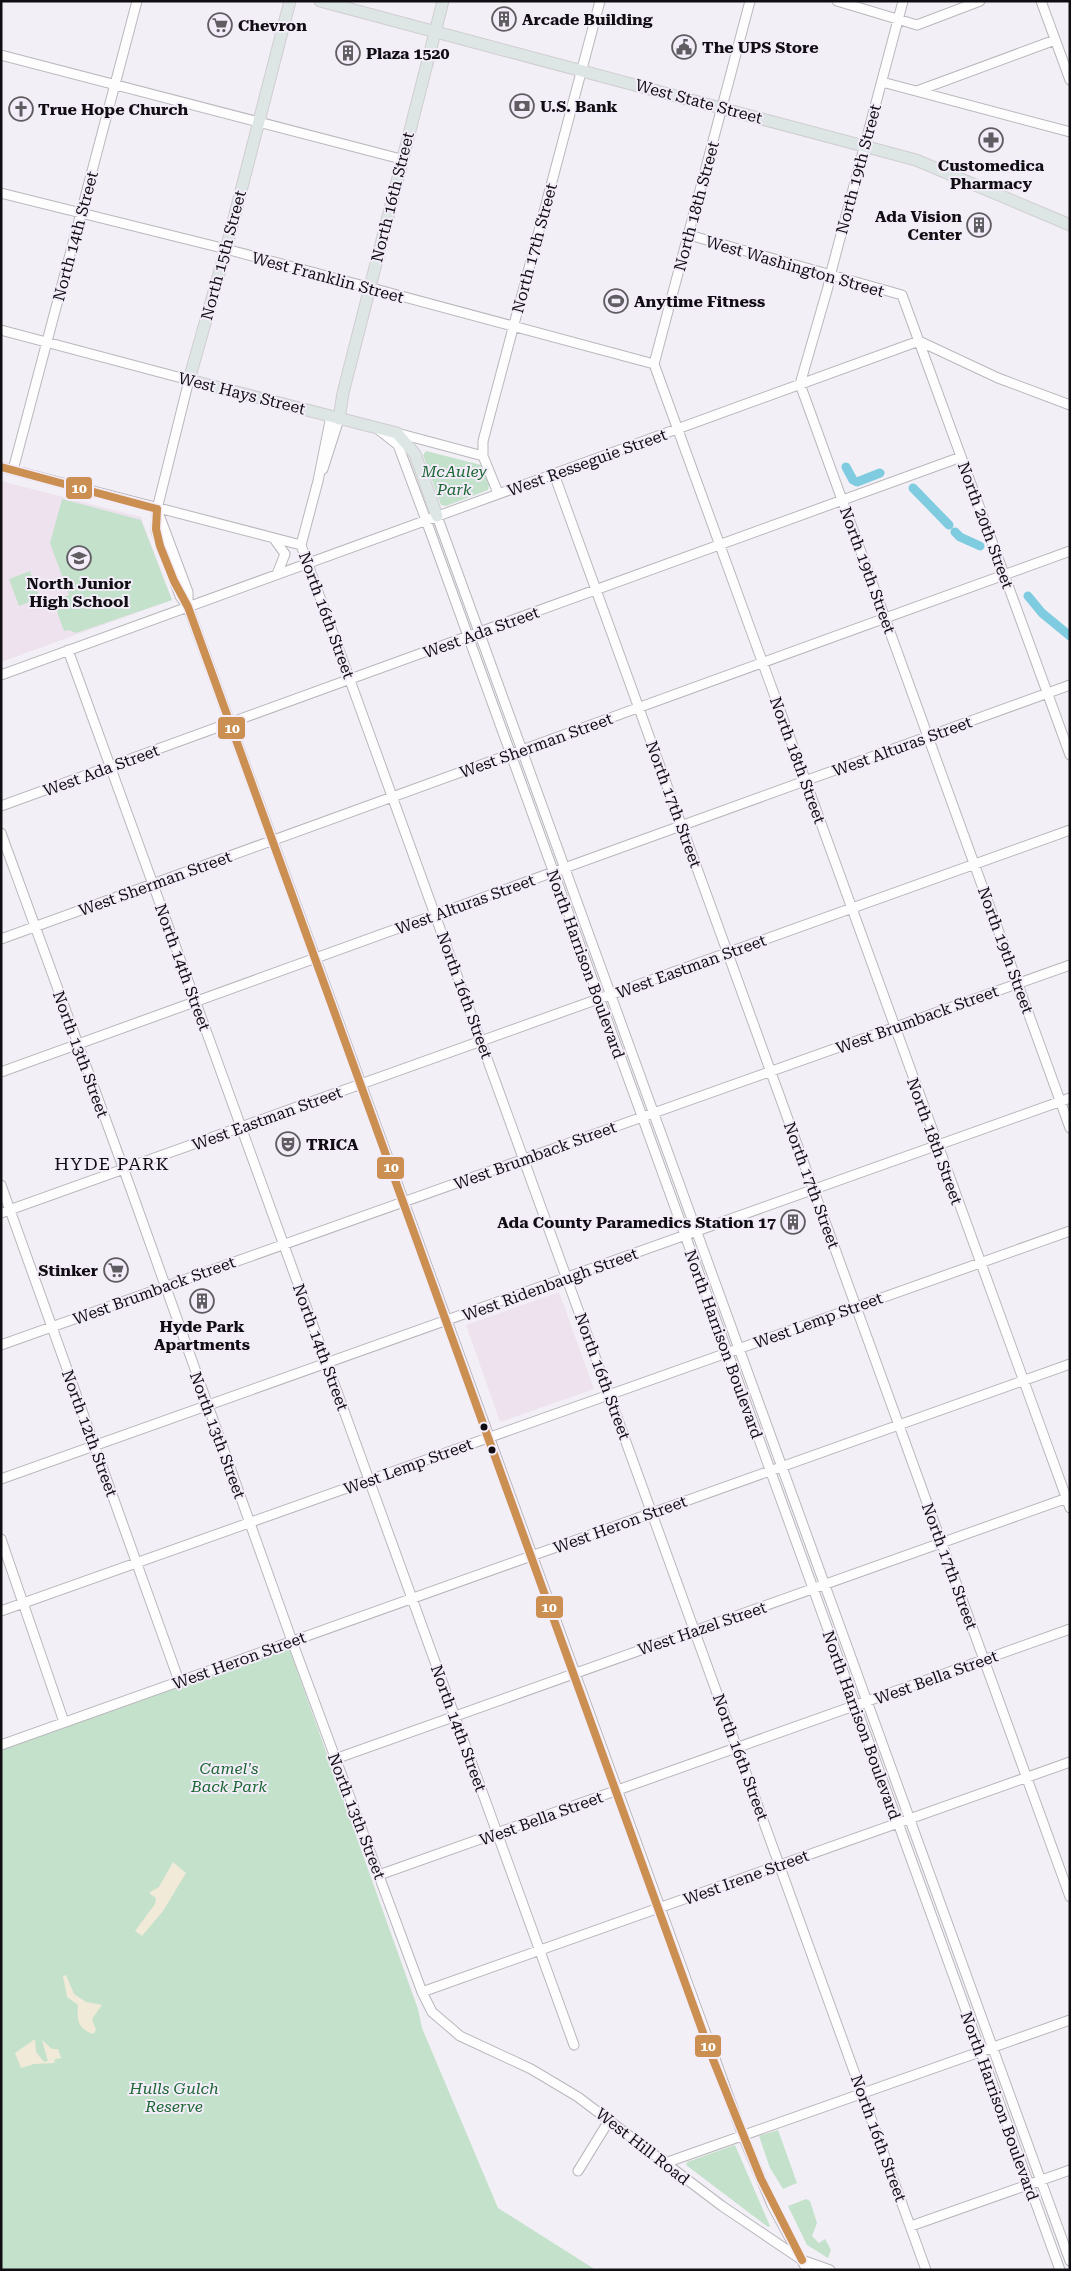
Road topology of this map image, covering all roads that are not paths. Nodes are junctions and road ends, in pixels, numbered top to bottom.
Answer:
1 (137, 1) edge
2 (290, 1) edge
3 (320, 1) edge
4 (443, 1) edge
5 (600, 1) edge
6 (750, 1) edge
7 (837, 1) edge
8 (903, 1) edge
9 (980, 1) edge
10 (1041, 1) edge
11 (898, 20) junction
12 (435, 32) junction
13 (1055, 40) junction
14 (1, 55) edge
15 (582, 70) junction
16 (1070, 80) edge
17 (882, 82) junction
18 (115, 85) junction
19 (917, 91) junction
20 (723, 107) junction
21 (257, 123) junction
22 (1070, 132) edge
23 (864, 146) junction
24 (401, 160) junction
25 (1, 192) edge
26 (81, 214) junction
27 (1070, 225) edge
28 (688, 235) junction
29 (226, 249) junction
30 (830, 276) junction
31 (369, 289) junction
32 (902, 296) joint
33 (514, 327) junction
34 (1, 330) edge
35 (919, 341) junction
36 (47, 342) junction
37 (654, 364) junction
38 (189, 380) junction
39 (800, 384) junction
40 (1070, 405) edge
41 (335, 418) junction
42 (376, 428) junction
43 (677, 429) junction
44 (397, 433) junction
45 (483, 456) junction
46 (961, 457) junction
47 (1, 467) edge
48 (13, 470) junction
49 (554, 474) junction
50 (498, 493) junction
51 (842, 500) junction
52 (157, 509) junction
53 (431, 518) junction
54 (273, 538) junction
55 (301, 545) junction
56 (720, 545) junction
57 (1070, 551) edge
58 (308, 563) junction
59 (277, 574) junction
60 (1004, 575) junction
61 (597, 590) junction
62 (188, 607) junction
63 (885, 618) junction
64 (479, 633) junction
65 (468, 637) junction
66 (68, 650) junction
67 (762, 663) junction
68 (1, 675) edge
69 (350, 679) junction
70 (1070, 685) edge
71 (1047, 693) junction
72 (639, 707) junction
73 (230, 723) junction
74 (928, 736) junction
75 (522, 751) junction
76 (510, 755) junction
77 (1070, 755) edge
78 (111, 766) junction
79 (805, 781) junction
80 (393, 797) junction
81 (1, 806) edge
82 (682, 825) junction
83 (1070, 830) edge
84 (1, 832) edge
85 (273, 841) junction
86 (974, 864) junction
87 (564, 868) junction
88 (553, 872) junction
89 (153, 884) junction
90 (851, 909) junction
91 (436, 915) junction
92 (35, 927) junction
93 (1, 939) edge
94 (728, 953) junction
95 (316, 958) junction
96 (1070, 964) edge
97 (1018, 983) junction
98 (611, 994) junction
99 (599, 999) junction
100 (196, 1002) junction
101 (894, 1027) junction
102 (481, 1041) junction
103 (78, 1044) junction
104 (771, 1071) junction
105 (1, 1072) edge
106 (361, 1084) junction
107 (1070, 1098) edge
108 (1060, 1102) junction
109 (654, 1113) junction
110 (642, 1117) junction
111 (241, 1127) junction
112 (1070, 1128) edge
113 (937, 1146) junction
114 (524, 1159) junction
115 (124, 1170) junction
116 (1, 1185) edge
117 (814, 1190) junction
118 (404, 1202) junction
119 (6, 1211) edge
120 (1070, 1231) edge
121 (696, 1232) junction
122 (685, 1236) junction
123 (284, 1244) junction
124 (979, 1263) junction
125 (567, 1278) junction
126 (165, 1286) junction
127 (856, 1307) junction
128 (447, 1320) junction
129 (52, 1327) junction
130 (1, 1345) edge
131 (739, 1348) junction
132 (727, 1353) junction
133 (327, 1363) junction
134 (1070, 1364) edge
135 (1024, 1380) junction
136 (609, 1395) junction
137 (208, 1406) junction
138 (898, 1425) junction
139 (489, 1438) junction
140 (94, 1446) junction
141 (781, 1467) junction
142 (770, 1471) junction
143 (1, 1479) edge
144 (369, 1480) junction
145 (1068, 1498) edge
146 (1070, 1508) edge
147 (652, 1513) junction
148 (250, 1523) junction
149 (1, 1539) edge
150 (942, 1543) junction
151 (531, 1556) junction
152 (136, 1563) junction
153 (824, 1585) junction
154 (812, 1589) junction
155 (412, 1598) junction
156 (24, 1603) junction
157 (1, 1611) edge
158 (1070, 1630) edge
159 (695, 1631) junction
160 (292, 1641) junction
161 (984, 1660) junction
162 (574, 1674) junction
163 (179, 1681) junction
164 (865, 1702) junction
165 (854, 1706) junction
166 (455, 1716) junction
167 (64, 1722) junction
168 (1, 1744) edge
169 (737, 1748) junction
170 (335, 1759) junction
171 (1070, 1762) edge
172 (1026, 1777) junction
173 (616, 1791) junction
174 (908, 1819) junction
175 (897, 1823) junction
176 (497, 1833) junction
177 (780, 1865) junction
178 (379, 1876) junction
179 (1070, 1896) edge
180 (658, 1908) junction
181 (540, 1950) junction
182 (422, 1992) junction
183 (1070, 2020) edge
184 (450, 2029) joint
185 (574, 2045) dead end
186 (991, 2048) junction
187 (980, 2052) junction
188 (862, 2093) junction
189 (610, 2119) junction
190 (743, 2136) junction
191 (666, 2164) junction
192 (1070, 2170) edge
193 (578, 2171) dead end
194 (1039, 2181) junction
195 (1028, 2184) junction
196 (911, 2226) junction
197 (802, 2260) junction
198 (1070, 2262) edge
199 (806, 2270) edge
200 (830, 2270) edge
201 (926, 2270) edge
202 (1060, 2270) edge

1 - 18 street, North 14th Street
2 - 21 main road, North 15th Street
3 - 12 main road, West State Street
4 - 12 main road, North 16th Street
5 - 15 street, North 17th Street
6 - 20 street, North 18th Street
7 - 11 street
8 - 11 street, North 19th Street
9 - 11 street
10 - 13 street
11 - 17 street, North 19th Street
12 - 15 main road, West State Street
12 - 24 main road, North 16th Street
13 - 16 street
13 - 19 street
14 - 18 street
15 - 20 main road, West State Street
15 - 33 street, North 17th Street
17 - 19 street
17 - 23 street, North 19th Street
18 - 21 street
18 - 26 street, North 14th Street
19 - 22 street
20 - 23 main road, West State Street
20 - 28 street, North 18th Street
21 - 24 street
21 - 29 main road, North 15th Street
23 - 27 main road, West State Street
23 - 30 street, North 19th Street
24 - 31 main road, North 16th Street
25 - 26 street, West Franklin Street
26 - 29 street, West Franklin Street
26 - 36 street, North 14th Street
28 - 30 street, West Washington Street
28 - 37 street, North 18th Street
29 - 31 street, West Franklin Street
29 - 38 main road, North 15th Street
30 - 32 street, West Washington Street
30 - 39 street, North 19th Street
31 - 33 street, West Franklin Street
31 - 41 main road, North 16th Street
32 - 35 street, North 20th Street
33 - 37 street, West Franklin Street
33 - 45 street, North 17th Street
34 - 36 street, West Hays Street
35 - 39 street, West Resseguie Street
35 - 40 street
35 - 46 street, North 20th Street
36 - 38 street, West Hays Street
36 - 48 street, North 14th Street
37 - 43 street, North 18th Street
38 - 41 main road, West Hays Street
38 - 52 street, North 15th Street
39 - 43 street, West Resseguie Street
39 - 51 street, North 19th Street
41 - 42 main road, West Hays Street
41 - 55 street, North 16th Street
42 - 44 main road, West Hays Street
42 - 53 street, North Harrison Boulevard
43 - 49 street, West Resseguie Street
43 - 56 street, North 18th Street
44 - 45 street, West Hays Street
44 - 53 main road, North Harrison Boulevard
45 - 50 street, North 17th Street
46 - 51 street, West Ada Street
46 - 60 street, North 20th Street
47 - 48 street
48 - 52 street
49 - 50 street, West Resseguie Street
49 - 61 street, North 17th Street
50 - 53 street, West Resseguie Street
51 - 56 street, West Ada Street
51 - 63 street, North 19th Street
52 - 54 street
52 - 62 street
53 - 58 street, West Resseguie Street
53 - 64 street, North Harrison Boulevard
53 - 65 street, North Harrison Boulevard
54 - 55 street
54 - 59 street
55 - 58 street, North 16th Street
56 - 61 street, West Ada Street
56 - 67 street, North 18th Street
57 - 60 street, West Sherman Street
58 - 59 street, West Resseguie Street
58 - 69 street, North 16th Street
59 - 62 street, West Resseguie Street
60 - 63 street, West Sherman Street
60 - 71 street, North 20th Street
61 - 64 street, West Ada Street
61 - 72 street, North 17th Street
62 - 66 street, West Resseguie Street
62 - 73 street
63 - 67 street, West Sherman Street
63 - 74 street, North 19th Street
64 - 65 street, West Ada Street
64 - 75 street, North Harrison Boulevard
65 - 69 street, West Ada Street
65 - 76 street, North Harrison Boulevard
66 - 68 street, West Resseguie Street
66 - 78 street, North 14th Street
67 - 72 street, West Sherman Street
67 - 79 street, North 18th Street
69 - 73 street, West Ada Street
69 - 80 street, North 16th Street
70 - 71 street, West Alturas Street
71 - 74 street, West Alturas Street
71 - 77 street, North 20th Street
72 - 75 street, West Sherman Street
72 - 82 street, North 17th Street
73 - 78 street, West Ada Street
73 - 85 street
74 - 79 street, West Alturas Street
74 - 86 street, North 19th Street
75 - 76 street, West Sherman Street
75 - 87 street, North Harrison Boulevard
76 - 80 street, West Sherman Street
76 - 88 street, North Harrison Boulevard
78 - 81 street, West Ada Street
78 - 89 street, North 14th Street
79 - 82 street, West Alturas Street
79 - 90 street, North 18th Street
80 - 85 street, West Sherman Street
80 - 91 street, North 16th Street
82 - 87 street, West Alturas Street
82 - 94 street, North 17th Street
83 - 86 street, West Eastman Street
84 - 92 street, North 13th Street
85 - 89 street, West Sherman Street
85 - 95 street
86 - 90 street, West Eastman Street
86 - 97 street, North 19th Street
87 - 88 street, West Alturas Street
87 - 98 street, North Harrison Boulevard
88 - 91 street, West Alturas Street
88 - 99 street, North Harrison Boulevard
89 - 92 street, West Sherman Street
89 - 100 street, North 14th Street
90 - 94 street, West Eastman Street
90 - 101 street, North 18th Street
91 - 95 street, West Alturas Street
91 - 102 street, North 16th Street
92 - 93 street, West Sherman Street
92 - 103 street, North 13th Street
94 - 98 street, West Eastman Street
94 - 104 street, North 17th Street
95 - 100 street, West Alturas Street
95 - 106 street
96 - 97 street, West Brumback Street
97 - 101 street, West Brumback Street
97 - 108 street, North 19th Street
98 - 99 street, West Eastman Street
98 - 109 street, North Harrison Boulevard
99 - 102 street, West Eastman Street
99 - 110 street, North Harrison Boulevard
100 - 103 street, West Alturas Street
100 - 111 street, North 14th Street
101 - 104 street, West Brumback Street
101 - 113 street, North 18th Street
102 - 106 street, West Eastman Street
102 - 114 street, North 16th Street
103 - 105 street, West Alturas Street
103 - 115 street, North 13th Street
104 - 109 street, West Brumback Street
104 - 117 street, North 17th Street
106 - 111 street, West Eastman Street
106 - 118 street
107 - 108 street, West Ridenbaugh Street
108 - 112 street, North 19th Street
108 - 113 street, West Ridenbaugh Street
109 - 110 street, West Brumback Street
109 - 121 street, North Harrison Boulevard
110 - 114 street, West Brumback Street
110 - 122 street, North Harrison Boulevard
111 - 115 street, West Eastman Street
111 - 123 street, North 14th Street
113 - 117 street, West Ridenbaugh Street
113 - 124 street, North 18th Street
114 - 118 street, West Brumback Street
114 - 125 street, North 16th Street
115 - 119 street, West Eastman Street
115 - 126 street, North 13th Street
116 - 119 street, North 12th Street
117 - 121 street, West Ridenbaugh Street
117 - 127 street, North 17th Street
118 - 123 street, West Brumback Street
118 - 128 street
119 - 129 street, North 12th Street
120 - 124 street, West Lemp Street
121 - 122 street, West Ridenbaugh Street
121 - 131 street, North Harrison Boulevard
122 - 125 street, West Ridenbaugh Street
122 - 132 street, North Harrison Boulevard
123 - 126 street, West Brumback Street
123 - 133 street, North 14th Street
124 - 127 street, West Lemp Street
124 - 135 street, North 18th Street
125 - 128 street, West Ridenbaugh Street
125 - 136 street, North 16th Street
126 - 129 street, West Brumback Street
126 - 137 street, North 13th Street
127 - 131 street, West Lemp Street
127 - 138 street, North 17th Street
128 - 133 street, West Ridenbaugh Street
128 - 139 street
129 - 130 street, West Brumback Street
129 - 140 street, North 12th Street
131 - 132 street, West Lemp Street
131 - 141 street, North Harrison Boulevard
132 - 136 street, West Lemp Street
132 - 142 street, North Harrison Boulevard
133 - 137 street, West Ridenbaugh Street
133 - 144 street, North 14th Street
134 - 135 street, West Heron Street
135 - 138 street, West Heron Street
135 - 145 street, North 18th Street
136 - 139 street, West Lemp Street
136 - 147 street, North 16th Street
137 - 140 street, West Ridenbaugh Street
137 - 148 street, North 13th Street
138 - 141 street, West Heron Street
138 - 150 street, North 17th Street
139 - 144 street, West Lemp Street
139 - 151 street
140 - 143 street, West Ridenbaugh Street
140 - 152 street, North 12th Street
141 - 142 street, West Heron Street
141 - 153 street, North Harrison Boulevard
142 - 147 street, West Heron Street
142 - 154 street, North Harrison Boulevard
144 - 148 street, West Lemp Street
144 - 155 street, North 14th Street
145 - 146 street, North 18th Street
145 - 150 street, West Hazel Street
147 - 151 street, West Heron Street
147 - 159 street, North 16th Street
148 - 152 street, West Lemp Street
148 - 160 street, North 13th Street
149 - 156 street
150 - 153 street, West Hazel Street
150 - 161 street, North 17th Street
151 - 155 street, West Heron Street
151 - 162 street
152 - 156 street, West Lemp Street
152 - 163 street, North 12th Street
153 - 154 street, West Hazel Street
153 - 164 street, North Harrison Boulevard
154 - 159 street, West Hazel Street
154 - 165 street, North Harrison Boulevard
155 - 160 street, West Heron Street
155 - 166 street, North 14th Street
156 - 157 street, West Lemp Street
156 - 167 street
158 - 161 street, West Bella Street
159 - 162 street, West Hazel Street
159 - 169 street, North 16th Street
160 - 163 street, West Heron Street
160 - 170 street, North 13th Street
161 - 164 street, West Bella Street
161 - 172 street, North 17th Street
162 - 166 street, West Hazel Street
162 - 173 street
163 - 167 street, West Heron Street
164 - 165 street, West Bella Street
164 - 174 street, North Harrison Boulevard
165 - 169 street, West Bella Street
165 - 175 street, North Harrison Boulevard
166 - 170 street, West Hazel Street
166 - 176 street, North 14th Street
167 - 168 street, West Heron Street
169 - 173 street, West Bella Street
169 - 177 street, North 16th Street
170 - 178 street, North 13th Street
171 - 172 street, West Irene Street
172 - 174 street, West Irene Street
172 - 179 street, North 17th Street
173 - 176 street, West Bella Street
173 - 180 street
174 - 175 street, West Irene Street
174 - 186 street, North Harrison Boulevard
175 - 177 street, West Irene Street
175 - 187 street, North Harrison Boulevard
176 - 178 street, West Bella Street
176 - 181 street, North 14th Street
177 - 180 street, West Irene Street
177 - 188 street, North 16th Street
178 - 182 street, North 13th Street
180 - 181 street, West Irene Street
180 - 190 street
181 - 182 street, West Irene Street
181 - 185 street, North 14th Street
182 - 184 street, North 13th Street
183 - 186 street
184 - 189 street, West Hill Road
186 - 187 street
186 - 194 street, North Harrison Boulevard
187 - 188 street
187 - 195 street, North Harrison Boulevard
188 - 190 street
188 - 196 street, North 16th Street
189 - 191 street, West Hill Road
189 - 193 street
190 - 191 street
190 - 197 street
191 - 197 street, West Hill Road
192 - 194 street
194 - 195 street
194 - 198 street, North Harrison Boulevard
195 - 196 street
195 - 202 street, North Harrison Boulevard
196 - 201 street, North 16th Street
197 - 199 street
197 - 200 street, West Hill Road

